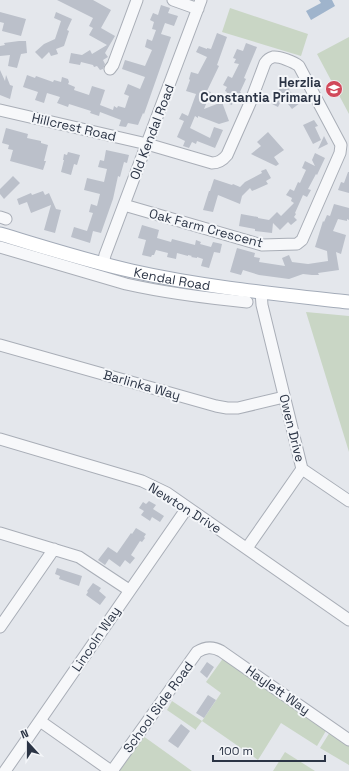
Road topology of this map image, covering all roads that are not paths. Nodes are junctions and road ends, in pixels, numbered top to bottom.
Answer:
1 (137, 0) edge
2 (173, 0) edge
3 (199, 4) edge
4 (270, 58) joint
5 (110, 69) dead end
6 (0, 110) edge
7 (147, 144) junction
8 (124, 205) junction
9 (0, 234) edge
10 (0, 247) edge
11 (103, 264) junction
12 (261, 292) junction
13 (247, 302) dead end
14 (349, 302) edge
15 (0, 345) edge
16 (284, 397) junction
17 (0, 439) edge
18 (302, 469) junction
19 (349, 501) edge
20 (187, 508) junction
21 (0, 533) edge
22 (247, 548) junction
23 (54, 549) junction
24 (129, 590) junction
25 (349, 620) edge
26 (0, 627) edge
27 (208, 648) joint
28 (40, 721) junction
29 (347, 739) edge
30 (5, 771) edge
31 (112, 771) edge

1 - 5 street
2 - 3 street
3 - 7 street, Old Kendal Road
4 - 7 street, Hillcrest Road
4 - 8 street, Oak Farm Crescent
6 - 7 street, Hillcrest Road
7 - 8 street, Old Kendal Road
8 - 11 street, Old Kendal Road
9 - 11 main road, Kendal Road
10 - 13 street
11 - 12 main road, Kendal Road
12 - 14 main road, Kendal Road
12 - 16 street, Owen Drive
15 - 16 street, Barlinka Way
16 - 18 street, Owen Drive
17 - 20 street, Newton Drive
18 - 19 street
18 - 22 street, Owen Drive
20 - 22 street, Newton Drive
20 - 24 street, Lincoln Way
21 - 23 street
22 - 25 street, Newton Drive
23 - 24 street
23 - 26 street
24 - 28 street, Lincoln Way
27 - 29 street, Haylett Way
27 - 31 street, School Side Road
28 - 30 street, Lincoln Way
28 - 31 street

